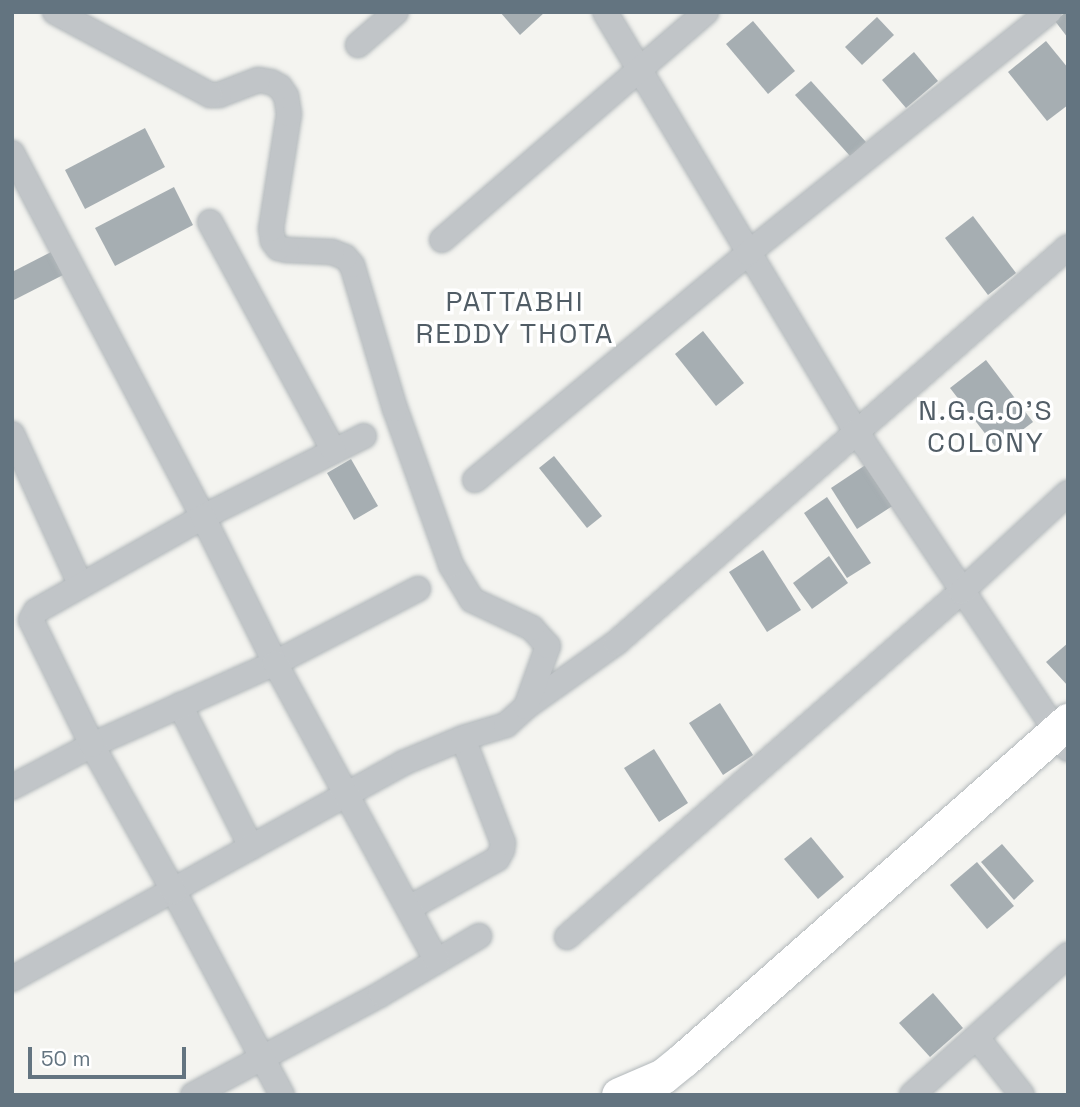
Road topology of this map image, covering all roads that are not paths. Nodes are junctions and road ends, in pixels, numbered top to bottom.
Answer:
1 (55, 12) edge
2 (396, 12) edge
3 (605, 12) edge
4 (706, 12) edge
5 (1049, 12) edge
6 (358, 45) dead end
7 (638, 69) junction
8 (12, 153) edge
9 (210, 222) dead end
10 (442, 240) dead end
11 (1068, 247) edge
12 (748, 253) junction
13 (856, 431) junction
14 (12, 434) edge
15 (363, 436) dead end
16 (334, 451) junction
17 (475, 480) dead end
18 (1068, 494) edge
19 (203, 517) junction
20 (80, 584) junction
21 (418, 589) dead end
22 (961, 592) junction
23 (275, 663) junction
24 (180, 705) junction
25 (526, 707) junction
26 (1064, 734) edge
27 (463, 738) junction
28 (92, 746) junction
29 (12, 787) edge
30 (346, 793) junction
31 (251, 847) junction
32 (174, 892) junction
33 (408, 908) junction
34 (479, 936) dead end
35 (567, 937) dead end
36 (1068, 955) edge
37 (437, 961) junction
38 (12, 979) edge
39 (978, 1039) junction
40 (261, 1058) junction
41 (193, 1095) edge
42 (282, 1095) edge
43 (619, 1095) edge
44 (912, 1095) edge
45 (1022, 1095) edge

1 - 25 street
2 - 6 street
3 - 7 street
4 - 7 street
5 - 12 street
7 - 10 street
7 - 12 street
8 - 19 street
9 - 16 street
11 - 13 street
12 - 13 street
12 - 17 street
13 - 22 street
13 - 25 street
14 - 20 street
15 - 16 street
16 - 19 street
18 - 22 street
19 - 20 street
19 - 23 street
20 - 28 street
21 - 23 street
22 - 26 street
22 - 35 street
23 - 24 street
23 - 30 street
24 - 28 street
24 - 31 street
25 - 27 street
26 - 43 main road
27 - 30 street
27 - 33 street
28 - 29 street
28 - 32 street
30 - 31 street
30 - 33 street
31 - 32 street
32 - 38 street
32 - 40 street
33 - 37 street
34 - 37 street
36 - 39 street
37 - 40 street
39 - 44 street
39 - 45 street
40 - 41 street
40 - 42 street

